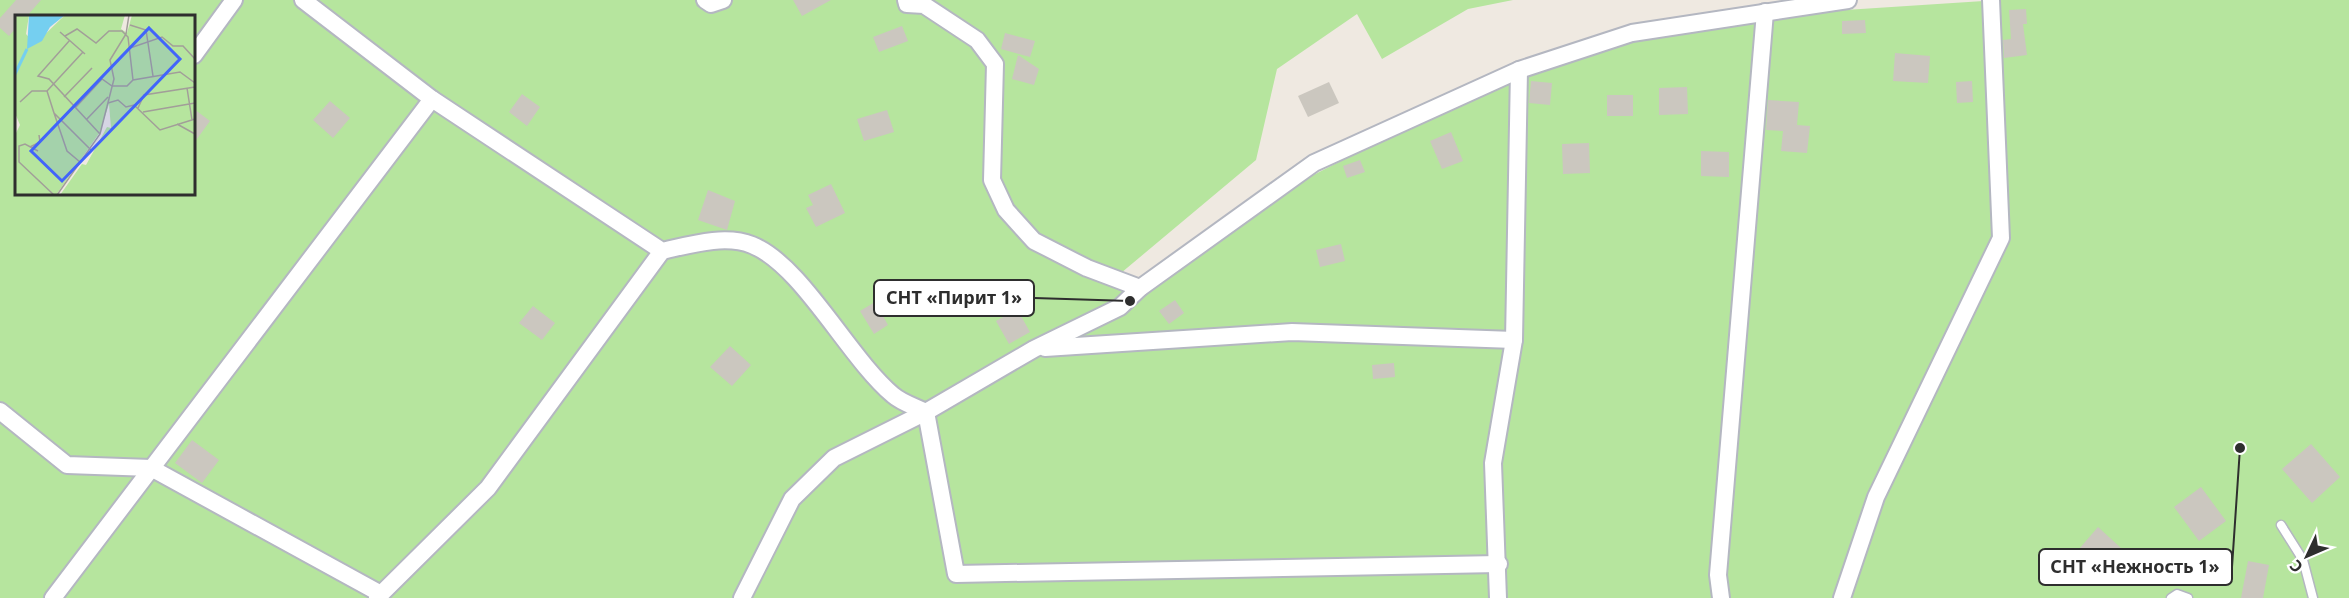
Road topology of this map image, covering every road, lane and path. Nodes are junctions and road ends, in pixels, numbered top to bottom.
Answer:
1 (234, 0) edge
2 (303, 0) edge
3 (705, 0) edge
4 (723, 0) edge
5 (906, 0) edge
6 (1848, 0) edge
7 (1991, 0) edge
8 (1765, 12) junction
9 (195, 54) edge
10 (1519, 70) junction
11 (432, 99) junction
12 (662, 251) junction
13 (1140, 288) junction
14 (1514, 340) junction
15 (1034, 349) junction
16 (0, 411) edge
17 (926, 412) junction
18 (151, 468) junction
19 (2281, 525) dead end
20 (1499, 564) junction
21 (379, 596) edge
22 (53, 598) edge
23 (742, 598) edge
24 (1498, 598) edge
25 (1721, 598) edge
26 (1842, 598) edge
27 (2171, 598) edge
28 (2188, 598) edge
29 (2313, 598) edge

1 - 9 street
2 - 11 street
3 - 4 street
5 - 13 street
6 - 8 street
7 - 26 street
8 - 10 street
8 - 25 street
10 - 13 street
10 - 14 street
11 - 12 street
11 - 18 street
12 - 17 street
12 - 21 street
13 - 15 street
14 - 15 street
14 - 20 street
15 - 17 street
16 - 18 street
17 - 20 street
17 - 23 street
18 - 21 street
18 - 22 street
19 - 29 lane
20 - 24 street
27 - 28 lane

